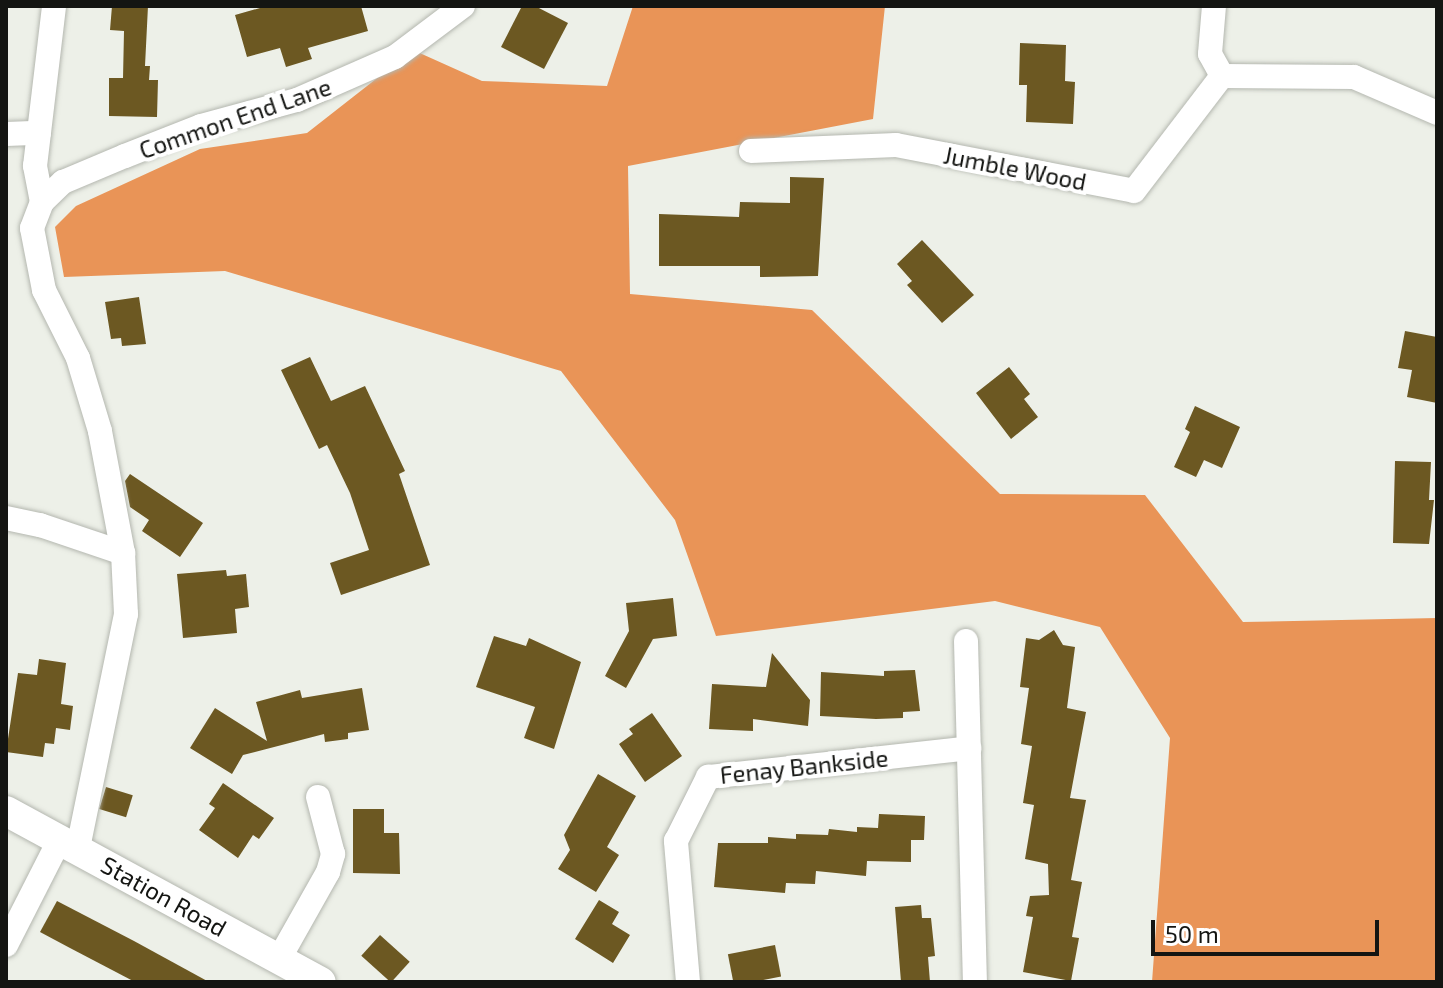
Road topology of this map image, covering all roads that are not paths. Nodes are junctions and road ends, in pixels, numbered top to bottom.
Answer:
1 (54, 6) edge
2 (463, 6) edge
3 (1214, 6) edge
4 (1222, 76) junction
5 (1437, 113) edge
6 (39, 133) junction
7 (6, 134) edge
8 (751, 151) dead end
9 (42, 202) junction
10 (6, 518) edge
11 (123, 553) junction
12 (966, 641) dead end
13 (969, 748) junction
14 (318, 797) dead end
15 (6, 811) edge
16 (69, 843) junction
17 (6, 945) edge
18 (279, 959) junction
19 (321, 982) edge
20 (688, 982) edge
21 (975, 982) edge

1 - 6 street
2 - 9 street, Common End Lane
3 - 4 street
4 - 5 street
4 - 8 street, Jumble Wood
6 - 7 street
6 - 9 street
9 - 11 street
10 - 11 street
11 - 16 street
12 - 13 street
13 - 20 street, Fenay Bankside
13 - 21 street
14 - 18 street
15 - 16 street, Station Road
16 - 17 street
16 - 18 street, Station Road
18 - 19 street, Station Road

